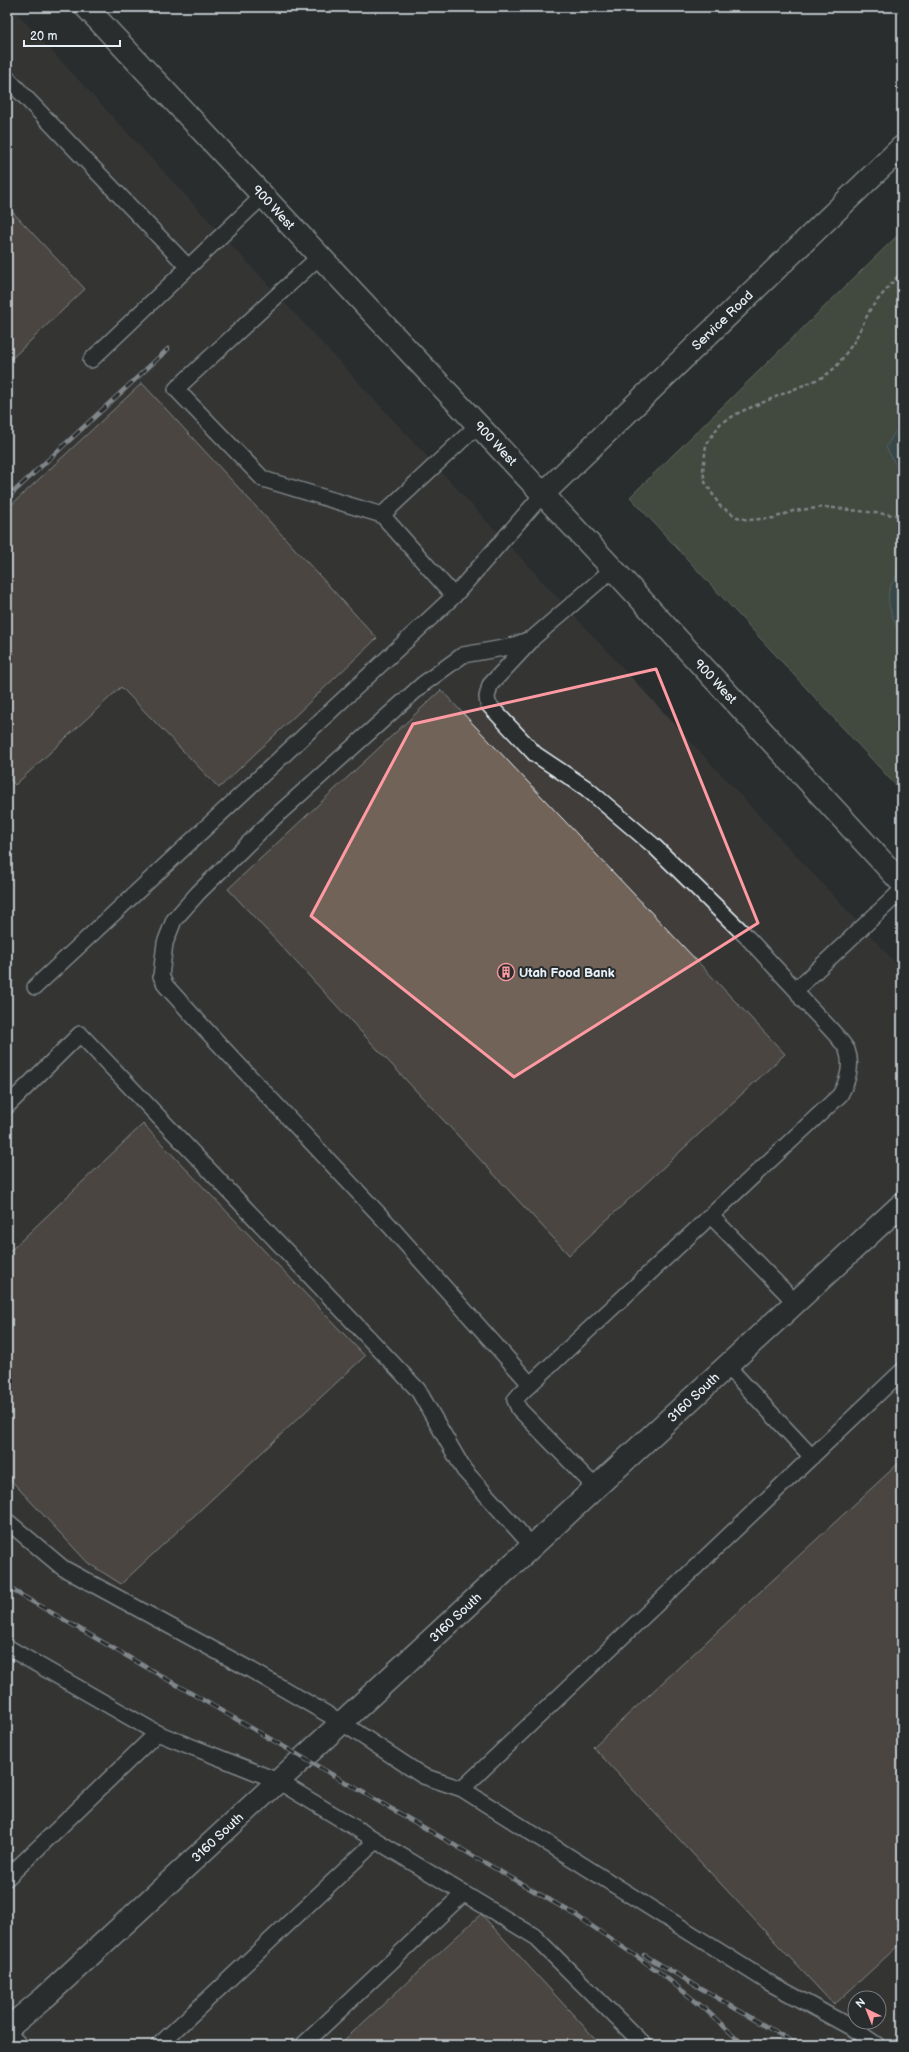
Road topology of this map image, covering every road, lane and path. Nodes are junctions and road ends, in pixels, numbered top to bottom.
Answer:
1 (86, 7) edge
2 (7, 78) edge
3 (902, 147) edge
4 (263, 196) junction
5 (320, 256) junction
6 (188, 267) junction
7 (902, 271) edge
8 (91, 360) dead end
9 (478, 424) junction
10 (542, 494) junction
11 (382, 515) junction
12 (902, 516) edge
13 (613, 569) junction
14 (454, 596) junction
15 (533, 638) junction
16 (902, 883) edge
17 (902, 890) edge
18 (35, 987) dead end
19 (797, 991) junction
20 (7, 1106) edge
21 (902, 1204) edge
22 (711, 1216) junction
23 (795, 1302) junction
24 (727, 1366) junction
25 (902, 1371) edge
26 (530, 1384) junction
27 (812, 1457) junction
28 (595, 1487) junction
29 (7, 1521) edge
30 (532, 1546) junction
31 (7, 1647) edge
32 (342, 1722) junction
33 (157, 1733) junction
34 (278, 1781) junction
35 (462, 1789) junction
36 (376, 1841) junction
37 (7, 1878) edge
38 (463, 1894) junction
39 (7, 2030) edge
40 (20, 2045) edge
41 (159, 2045) edge
42 (303, 2045) edge
43 (644, 2045) edge
44 (877, 2045) edge

1 - 4 street, 900 West
2 - 6 lane
3 - 10 street, Service Road
4 - 5 street, 900 West
4 - 6 lane
5 - 9 street, 900 West
5 - 11 lane
6 - 8 lane
7 - 12 path
9 - 10 street, 900 West
9 - 11 lane
10 - 13 street, 900 West
10 - 14 lane
11 - 14 lane
13 - 15 lane
13 - 16 street, 900 West
14 - 18 lane
15 - 19 lane
15 - 26 lane
17 - 19 lane
19 - 22 lane
20 - 30 lane
21 - 23 street, 3160 South
22 - 23 lane
22 - 26 lane
23 - 24 street, 3160 South
24 - 27 lane
24 - 28 street, 3160 South
25 - 27 lane
26 - 28 lane
27 - 35 lane
28 - 30 street, 3160 South
29 - 32 lane
30 - 32 street, 3160 South
31 - 33 lane
32 - 34 street, 3160 South
32 - 35 lane
33 - 34 lane
33 - 37 lane
34 - 36 lane
34 - 39 street, 3160 South
35 - 44 lane
36 - 38 lane
36 - 41 lane
38 - 42 lane
38 - 43 lane
39 - 40 lane

